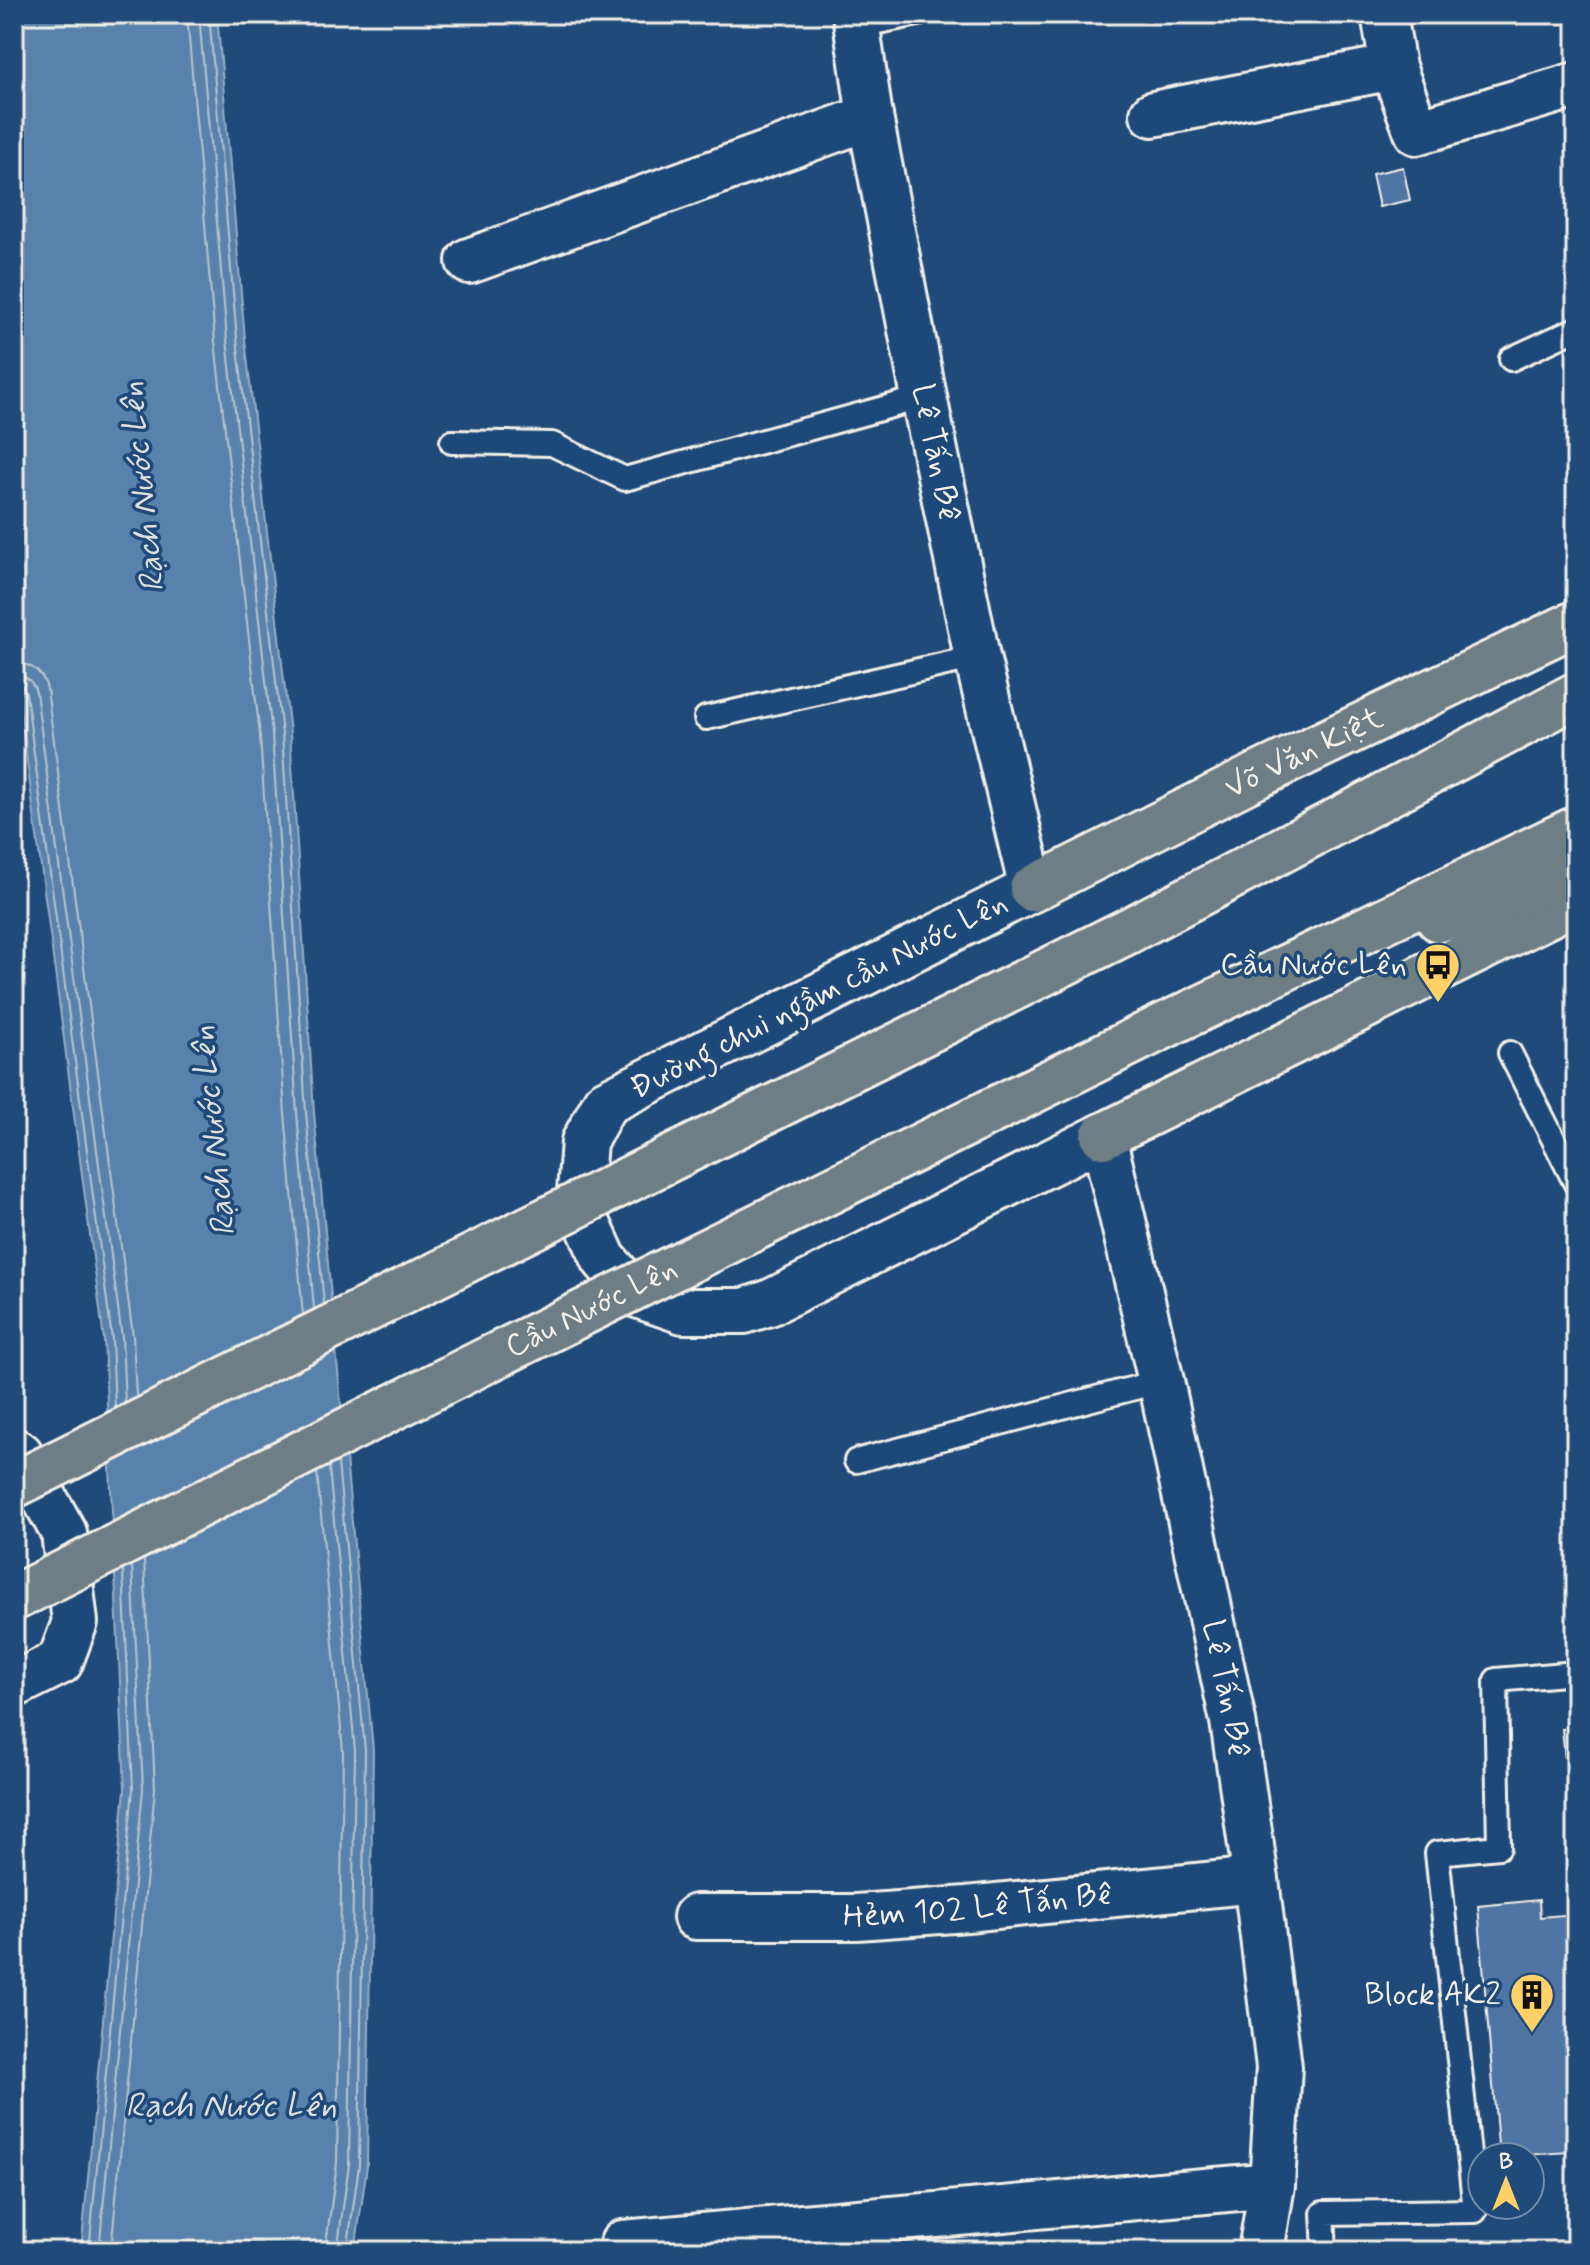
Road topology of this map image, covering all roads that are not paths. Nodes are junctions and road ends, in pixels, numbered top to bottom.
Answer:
1 (918, 14) edge
2 (1384, 14) edge
3 (856, 20) edge
4 (1393, 67) junction
5 (1576, 85) edge
6 (1153, 114) dead end
7 (870, 117) junction
8 (469, 261) dead end
9 (1576, 329) edge
10 (1511, 359) dead end
11 (924, 397) junction
12 (452, 442) dead end
13 (1576, 623) edge
14 (977, 657) junction
15 (1576, 695) edge
16 (706, 718) dead end
17 (1576, 829) edge
18 (1576, 876) edge
19 (1032, 889) junction
20 (1576, 901) edge
21 (1284, 968) junction
22 (1510, 1053) dead end
23 (1103, 1136) junction
24 (1576, 1184) edge
25 (579, 1204) junction
26 (1161, 1381) junction
27 (14, 1451) edge
28 (856, 1461) dead end
29 (14, 1485) edge
30 (14, 1598) edge
31 (1576, 1673) edge
32 (14, 1685) edge
33 (1256, 1880) junction
34 (696, 1917) dead end
35 (1272, 2185) junction
36 (623, 2243) dead end
37 (1261, 2251) edge
38 (1325, 2251) edge

1 - 3 lane
2 - 4 street
3 - 7 street, Lê Tấn Bê
4 - 5 street
4 - 6 street
7 - 8 street
7 - 11 street, Lê Tấn Bê
9 - 10 lane
11 - 12 lane
11 - 14 street, Lê Tấn Bê
13 - 19 main road, Võ Văn Kiệt
14 - 16 lane
14 - 19 street, Lê Tấn Bê
15 - 25 main road, bridge
17 - 21 main road
18 - 21 main road
19 - 25 street, Đường chui ngầm cầu Nước Lên
20 - 23 main road
21 - 30 main road, Cầu Nước Lên, bridge
22 - 24 lane
23 - 25 street
23 - 26 street, Lê Tấn Bê
25 - 29 main road, bridge
26 - 28 lane
26 - 33 street, Lê Tấn Bê
27 - 32 street
31 - 38 lane
33 - 34 street, Hẻm 102 Lê Tấn Bê
33 - 35 street, Lê Tấn Bê
35 - 36 street
35 - 37 street, Lê Tấn Bê

